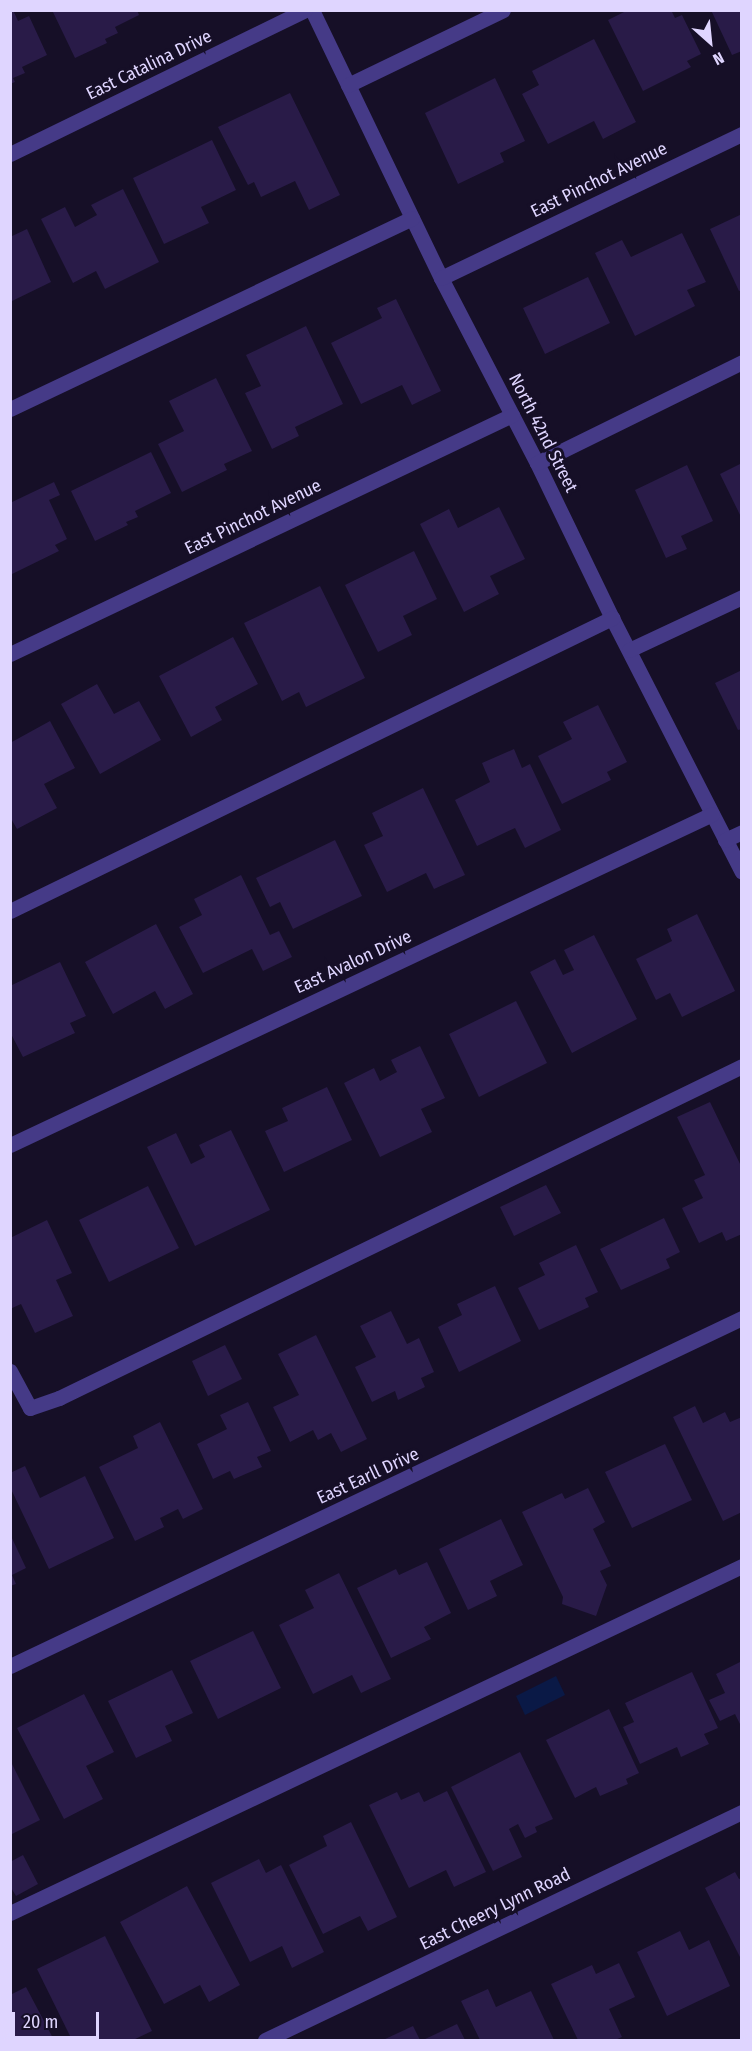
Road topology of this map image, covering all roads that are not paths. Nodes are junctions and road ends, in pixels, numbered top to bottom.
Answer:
1 (304, 10) edge
2 (312, 10) edge
3 (503, 10) edge
4 (348, 85) junction
5 (741, 134) edge
6 (10, 154) edge
7 (412, 218) junction
8 (441, 278) junction
9 (741, 362) edge
10 (10, 409) edge
11 (512, 415) junction
12 (537, 462) junction
13 (741, 597) edge
14 (612, 618) junction
15 (629, 650) junction
16 (10, 654) edge
17 (712, 814) junction
18 (741, 832) edge
19 (725, 840) junction
20 (741, 872) edge
21 (10, 911) edge
22 (741, 1066) edge
23 (10, 1145) edge
24 (741, 1318) edge
25 (10, 1371) edge
26 (741, 1566) edge
27 (10, 1666) edge
28 (741, 1812) edge
29 (10, 1913) edge
30 (265, 2040) edge

1 - 6 street, East Catalina Drive
2 - 4 street, North 42nd Street
3 - 4 street
4 - 7 street, North 42nd Street
5 - 8 street, East Pinchot Avenue
7 - 8 street, North 42nd Street
7 - 10 street
8 - 11 street, North 42nd Street
9 - 12 street
11 - 12 street, North 42nd Street
11 - 16 street, East Pinchot Avenue
12 - 14 street, North 42nd Street
13 - 15 street
14 - 15 street, North 42nd Street
14 - 21 street
15 - 17 street, North 42nd Street
17 - 19 street, North 42nd Street
17 - 23 street, East Avalon Drive
18 - 19 street
19 - 20 street, North 42nd Street
22 - 25 street
24 - 27 street, East Earll Drive
26 - 29 street
28 - 30 street, East Cheery Lynn Road

